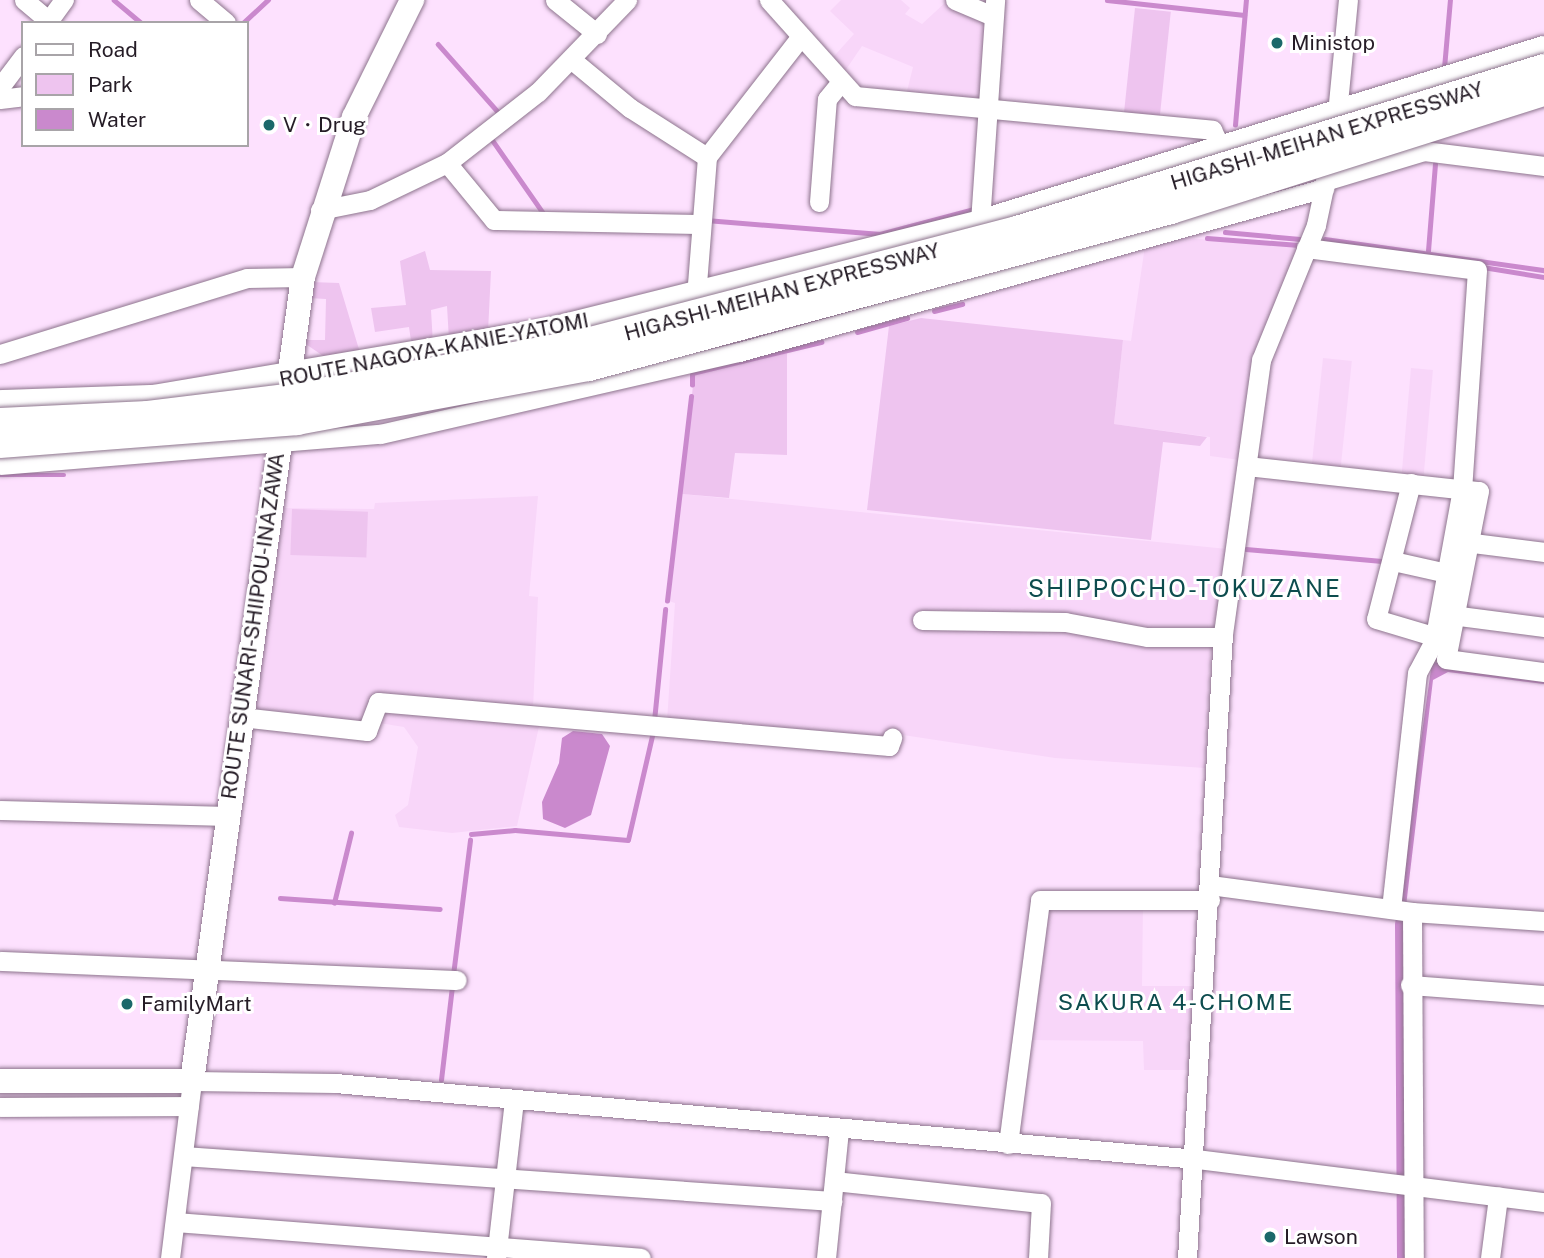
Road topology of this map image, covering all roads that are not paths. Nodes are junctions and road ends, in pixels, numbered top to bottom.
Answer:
1 (24, 0) edge
2 (64, 0) edge
3 (199, 0) edge
4 (412, 0) edge
5 (555, 0) edge
6 (627, 0) edge
7 (769, 0) edge
8 (955, 0) edge
9 (1348, 0) edge
10 (994, 8) edge
11 (48, 21) edge
12 (50, 21) edge
13 (224, 21) edge
14 (597, 34) junction
15 (799, 39) junction
16 (1544, 48) edge
17 (21, 59) edge
18 (572, 60) junction
19 (1544, 68) edge
20 (841, 82) junction
21 (0, 87) edge
22 (1544, 92) edge
23 (21, 96) edge
24 (0, 99) edge
25 (988, 111) junction
26 (1338, 117) junction
27 (1223, 152) junction
28 (707, 157) junction
29 (447, 163) junction
30 (1544, 166) edge
31 (1325, 184) junction
32 (819, 202) dead end
33 (320, 210) junction
34 (980, 222) junction
35 (701, 224) junction
36 (1306, 247) junction
37 (303, 277) junction
38 (696, 296) junction
39 (0, 354) edge
40 (287, 379) junction
41 (0, 402) edge
42 (0, 422) edge
43 (0, 444) edge
44 (277, 444) junction
45 (0, 465) edge
46 (1247, 466) junction
47 (1411, 483) junction
48 (1462, 489) junction
49 (1473, 543) junction
50 (1544, 552) edge
51 (1394, 561) junction
52 (1447, 573) junction
53 (1447, 614) junction
54 (922, 620) dead end
55 (1544, 627) edge
56 (1433, 636) junction
57 (1223, 637) junction
58 (1437, 658) junction
59 (1544, 672) edge
60 (241, 717) junction
61 (892, 738) dead end
62 (0, 810) edge
63 (228, 816) junction
64 (1210, 892) junction
65 (1391, 909) junction
66 (1412, 912) junction
67 (1544, 920) edge
68 (0, 961) edge
69 (208, 965) junction
70 (457, 980) dead end
71 (1410, 985) junction
72 (1544, 995) edge
73 (0, 1081) edge
74 (192, 1081) junction
75 (514, 1100) junction
76 (188, 1106) junction
77 (0, 1107) edge
78 (839, 1129) junction
79 (1009, 1144) junction
80 (183, 1156) junction
81 (1197, 1159) junction
82 (506, 1178) junction
83 (1417, 1181) junction
84 (833, 1191) junction
85 (1498, 1197) junction
86 (1544, 1202) edge
87 (174, 1222) junction
88 (497, 1252) edge
89 (170, 1258) edge
90 (641, 1258) edge
91 (826, 1258) edge
92 (1038, 1258) edge
93 (1188, 1258) edge
94 (1414, 1258) edge
95 (1490, 1258) edge

1 - 11 street
2 - 12 street
3 - 13 street
4 - 33 main road, ROUTE SUNARI-SHIIPOU-INAZAWA
5 - 14 street
6 - 14 street
7 - 15 street
8 - 10 street
9 - 26 street
10 - 25 street
14 - 18 street
15 - 20 street
15 - 28 street
16 - 26 main road, ROUTE NAGOYA-KANIE-YATOMI
17 - 21 street
18 - 28 street
18 - 29 street
19 - 42 highway, HIGASHI-MEIHAN EXPRESSWAY, bridge
20 - 25 street
20 - 32 street
22 - 43 highway, HIGASHI-MEIHAN EXPRESSWAY, bridge
23 - 24 street
25 - 27 street
25 - 34 street
26 - 27 main road, ROUTE NAGOYA-KANIE-YATOMI
26 - 31 street
27 - 34 main road, ROUTE NAGOYA-KANIE-YATOMI
28 - 35 street
29 - 33 street
29 - 35 street
30 - 31 street
31 - 36 street
31 - 44 street
33 - 37 main road, ROUTE SUNARI-SHIIPOU-INAZAWA
34 - 38 main road, ROUTE NAGOYA-KANIE-YATOMI
35 - 38 street
36 - 46 street
36 - 48 street
37 - 39 street
37 - 40 main road, ROUTE SUNARI-SHIIPOU-INAZAWA
38 - 40 main road, ROUTE NAGOYA-KANIE-YATOMI
40 - 41 main road, ROUTE NAGOYA-KANIE-YATOMI
40 - 44 main road, ROUTE SUNARI-SHIIPOU-INAZAWA
44 - 45 street
44 - 60 main road, ROUTE SUNARI-SHIIPOU-INAZAWA
46 - 47 street
46 - 57 street
47 - 48 street
47 - 51 street
48 - 49 street
48 - 52 street
49 - 50 street
49 - 53 street
51 - 52 street
51 - 56 street
52 - 53 street
53 - 55 street
53 - 56 street
53 - 58 street
54 - 57 street
56 - 58 street
57 - 64 street
58 - 59 street
58 - 65 street
60 - 61 street
60 - 63 main road, ROUTE SUNARI-SHIIPOU-INAZAWA
62 - 63 street
63 - 69 main road, ROUTE SUNARI-SHIIPOU-INAZAWA
64 - 65 street
64 - 79 street
64 - 81 street
65 - 66 street
66 - 67 street
66 - 71 street
68 - 69 street
69 - 70 street
69 - 74 main road, ROUTE SUNARI-SHIIPOU-INAZAWA
71 - 72 street
71 - 83 street
73 - 74 main road
74 - 75 street
74 - 76 street
75 - 78 street
75 - 82 street
76 - 77 street
76 - 80 street
78 - 79 street
78 - 84 street
79 - 81 street
80 - 82 street
80 - 87 street
81 - 83 street
81 - 93 street
82 - 84 street
82 - 88 street
83 - 85 street
83 - 94 street
84 - 91 street
84 - 92 street
85 - 86 street
85 - 95 street
87 - 88 street
87 - 89 street
88 - 90 street

